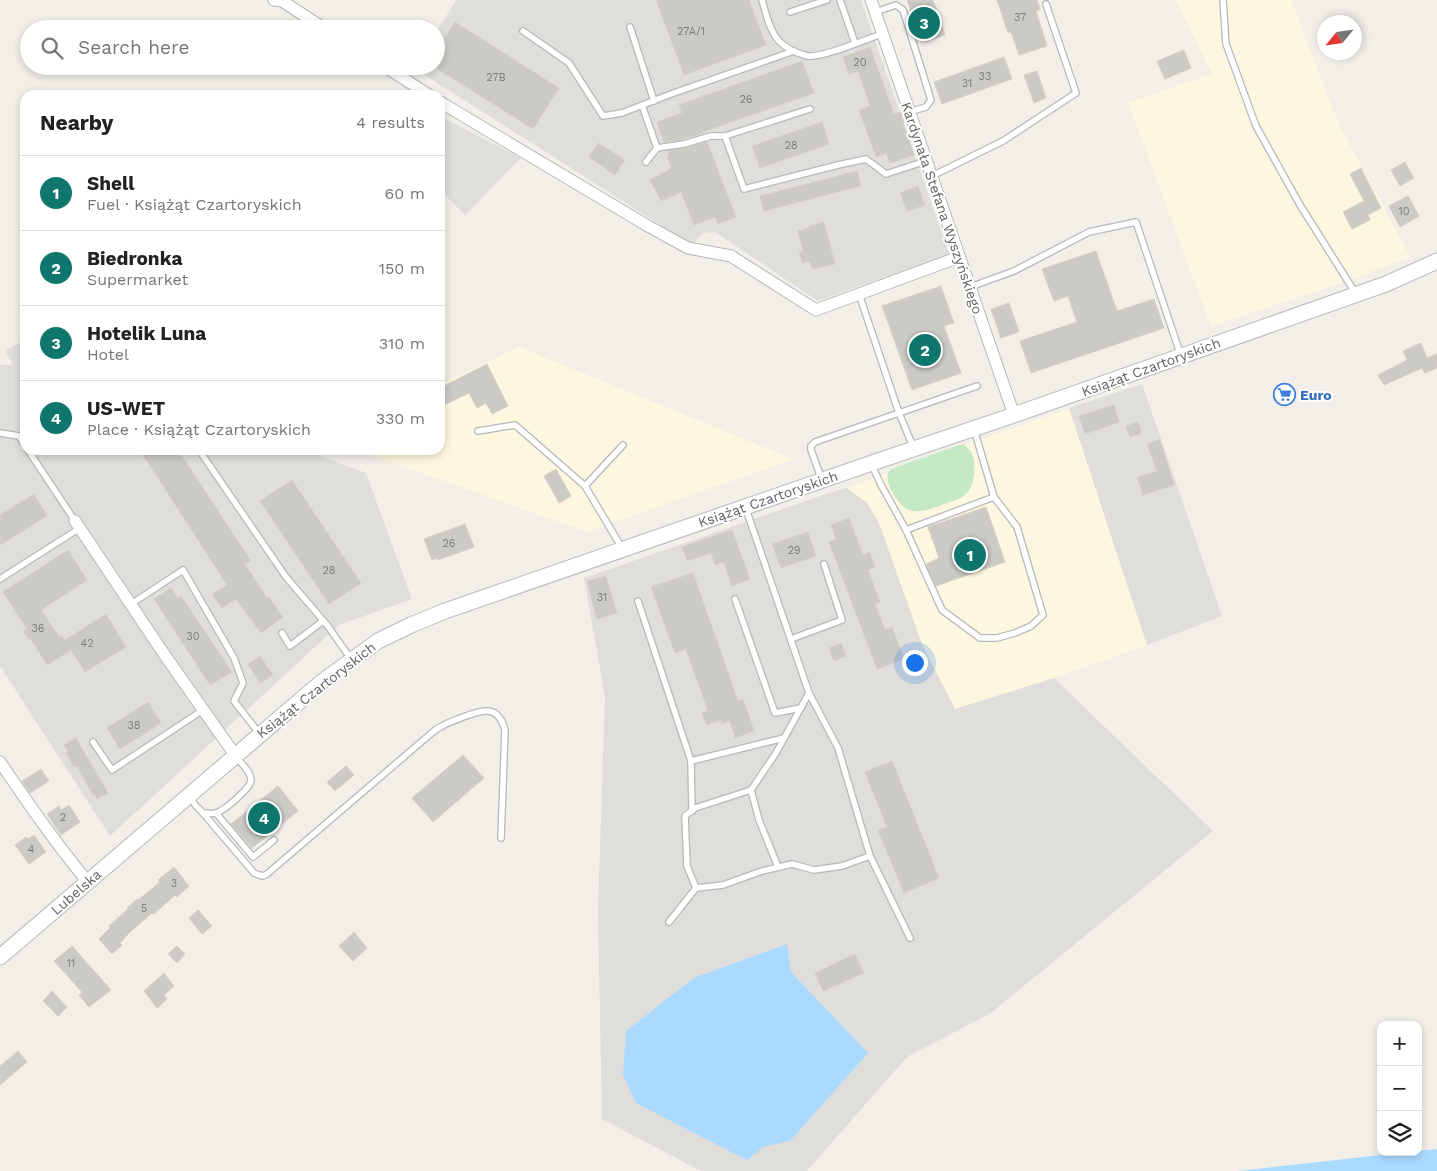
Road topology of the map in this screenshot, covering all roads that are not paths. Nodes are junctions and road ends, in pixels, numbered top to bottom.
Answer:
1 (274, 0) edge
2 (762, 0) edge
3 (827, 0) edge
4 (840, 0) edge
5 (871, 0) edge
6 (1223, 0) edge
7 (1046, 4) dead end
8 (790, 12) dead end
9 (875, 12) junction
10 (311, 20) edge
11 (630, 27) dead end
12 (523, 31) dead end
13 (882, 34) junction
14 (855, 43) junction
15 (794, 51) junction
16 (398, 75) edge
17 (421, 90) edge
18 (654, 100) junction
19 (445, 105) edge
20 (642, 105) junction
21 (810, 109) dead end
22 (910, 112) junction
23 (725, 136) junction
24 (657, 148) junction
25 (926, 161) junction
26 (646, 162) dead end
27 (932, 176) junction
28 (959, 257) junction
29 (1437, 261) edge
30 (970, 288) junction
31 (859, 294) junction
32 (1356, 294) junction
33 (1181, 356) junction
34 (977, 386) dead end
35 (899, 413) junction
36 (1014, 415) junction
37 (974, 428) junction
38 (478, 431) dead end
39 (0, 433) edge
40 (20, 438) edge
41 (623, 445) dead end
42 (914, 449) junction
43 (31, 455) edge
44 (202, 455) edge
45 (872, 463) junction
46 (822, 480) junction
47 (585, 486) junction
48 (994, 497) junction
49 (746, 507) junction
50 (78, 524) junction
51 (906, 530) junction
52 (623, 549) junction
53 (824, 564) dead end
54 (0, 579) edge
55 (735, 599) dead end
56 (638, 601) dead end
57 (131, 604) junction
58 (323, 620) junction
59 (282, 633) dead end
60 (791, 639) junction
61 (351, 659) junction
62 (809, 692) junction
63 (801, 708) junction
64 (203, 710) junction
65 (260, 734) junction
66 (784, 738) junction
67 (93, 742) dead end
68 (235, 755) junction
69 (0, 762) edge
70 (691, 762) junction
71 (751, 790) junction
72 (189, 796) junction
73 (692, 811) junction
74 (203, 813) junction
75 (216, 813) junction
76 (151, 828) joint
77 (501, 838) dead end
78 (274, 840) dead end
79 (870, 856) junction
80 (778, 867) junction
81 (88, 882) junction
82 (696, 888) junction
83 (669, 922) dead end
84 (910, 938) dead end
85 (0, 957) edge

1 - 10 street
2 - 15 lane
3 - 8 lane
4 - 14 lane
5 - 9 street, Kardynała Stefana Wyszyńskiego
6 - 32 lane
7 - 27 lane
9 - 13 street, Kardynała Stefana Wyszyńskiego
9 - 22 lane
11 - 18 lane
12 - 20 lane
13 - 14 lane
13 - 22 street, Kardynała Stefana Wyszyńskiego
14 - 15 lane
15 - 18 lane
16 - 17 street
18 - 20 lane
19 - 31 street
20 - 24 lane
21 - 23 lane
22 - 25 street, Kardynała Stefana Wyszyńskiego
23 - 24 lane
23 - 25 lane
24 - 26 lane
25 - 27 street, Kardynała Stefana Wyszyńskiego
27 - 28 street, Kardynała Stefana Wyszyńskiego
28 - 30 street, Kardynała Stefana Wyszyńskiego
28 - 31 street
29 - 32 main road, Książąt Czartoryskich
30 - 33 lane
30 - 36 street, Kardynała Stefana Wyszyńskiego
31 - 35 lane
32 - 33 main road, Książąt Czartoryskich
33 - 36 main road, Książąt Czartoryskich
34 - 35 lane
35 - 42 lane
35 - 46 lane
36 - 37 main road, Książąt Czartoryskich
37 - 42 main road, Książąt Czartoryskich
37 - 48 lane
38 - 47 lane
39 - 40 lane
41 - 47 lane
42 - 45 main road, Książąt Czartoryskich
43 - 50 lane
44 - 58 lane
45 - 46 main road, Książąt Czartoryskich
45 - 51 lane
46 - 49 main road, Książąt Czartoryskich
47 - 52 lane
48 - 51 lane
48 - 51 lane
49 - 52 main road, Książąt Czartoryskich
49 - 60 lane
50 - 54 lane
50 - 57 street
52 - 61 main road, Książąt Czartoryskich
53 - 60 lane
55 - 63 lane
56 - 70 lane
57 - 64 street
57 - 65 lane
58 - 59 lane
58 - 61 lane
60 - 62 lane
61 - 65 main road, Książąt Czartoryskich
62 - 63 lane
62 - 79 lane
63 - 66 lane
64 - 67 lane
64 - 68 street
65 - 68 main road, Książąt Czartoryskich
66 - 70 lane
66 - 71 lane
68 - 72 main road, Książąt Czartoryskich
68 - 75 lane
69 - 81 street
70 - 73 lane
71 - 73 lane
71 - 80 lane
72 - 74 lane
72 - 76 main road, Książąt Czartoryskich
73 - 82 lane
74 - 75 lane
74 - 77 lane
75 - 78 lane
76 - 81 main road, Lubelska
79 - 80 lane
79 - 84 lane
80 - 82 lane
81 - 85 main road, Lubelska
82 - 83 lane

